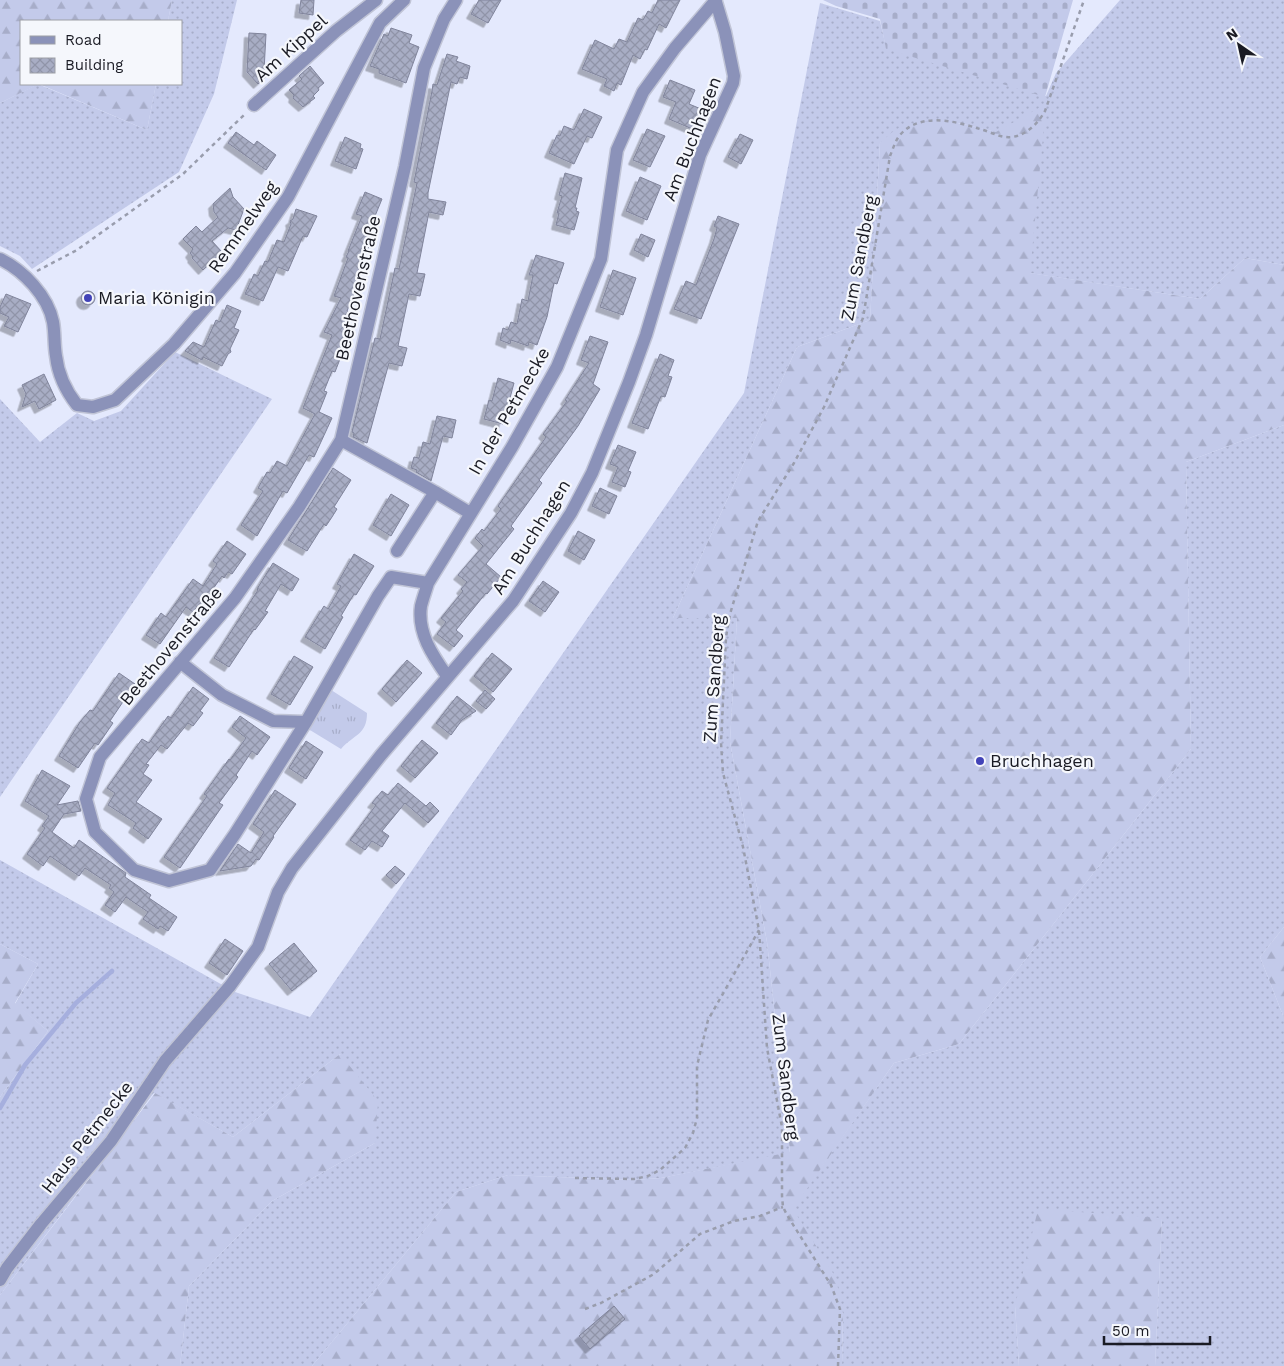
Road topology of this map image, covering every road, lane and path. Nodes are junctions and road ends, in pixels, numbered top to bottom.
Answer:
1 (376, 0) edge
2 (404, 0) edge
3 (456, 0) edge
4 (1084, 0) edge
5 (716, 1) edge
6 (254, 105) joint
7 (0, 259) edge
8 (26, 276) junction
9 (341, 440) junction
10 (436, 492) junction
11 (470, 513) junction
12 (397, 551) dead end
13 (428, 583) junction
14 (180, 662) junction
15 (447, 676) junction
16 (306, 722) junction
17 (759, 930) junction
18 (203, 1017) joint
19 (574, 1178) dead end
20 (784, 1207) junction
21 (0, 1280) edge
22 (585, 1309) dead end
23 (838, 1366) edge

1 - 6 street, Am Kippel
2 - 8 street, Remmelweg
3 - 9 street, Beethovenstraße
4 - 17 path, Zum Sandberg
5 - 11 street, In der Petmecke
5 - 15 street, Am Buchhagen
6 - 8 path
7 - 8 street, Remmelweg
9 - 10 street
9 - 14 street, Beethovenstraße
10 - 11 street
10 - 12 street
11 - 13 street, In der Petmecke
13 - 15 street, In der Petmecke
13 - 16 street, Beethovenstraße
14 - 16 street
14 - 16 street, Beethovenstraße
15 - 18 street, Am Buchhagen
17 - 19 path
17 - 20 path, Zum Sandberg
18 - 21 street, Haus Petmecke
20 - 22 path
20 - 23 path, Zum Sandberg

